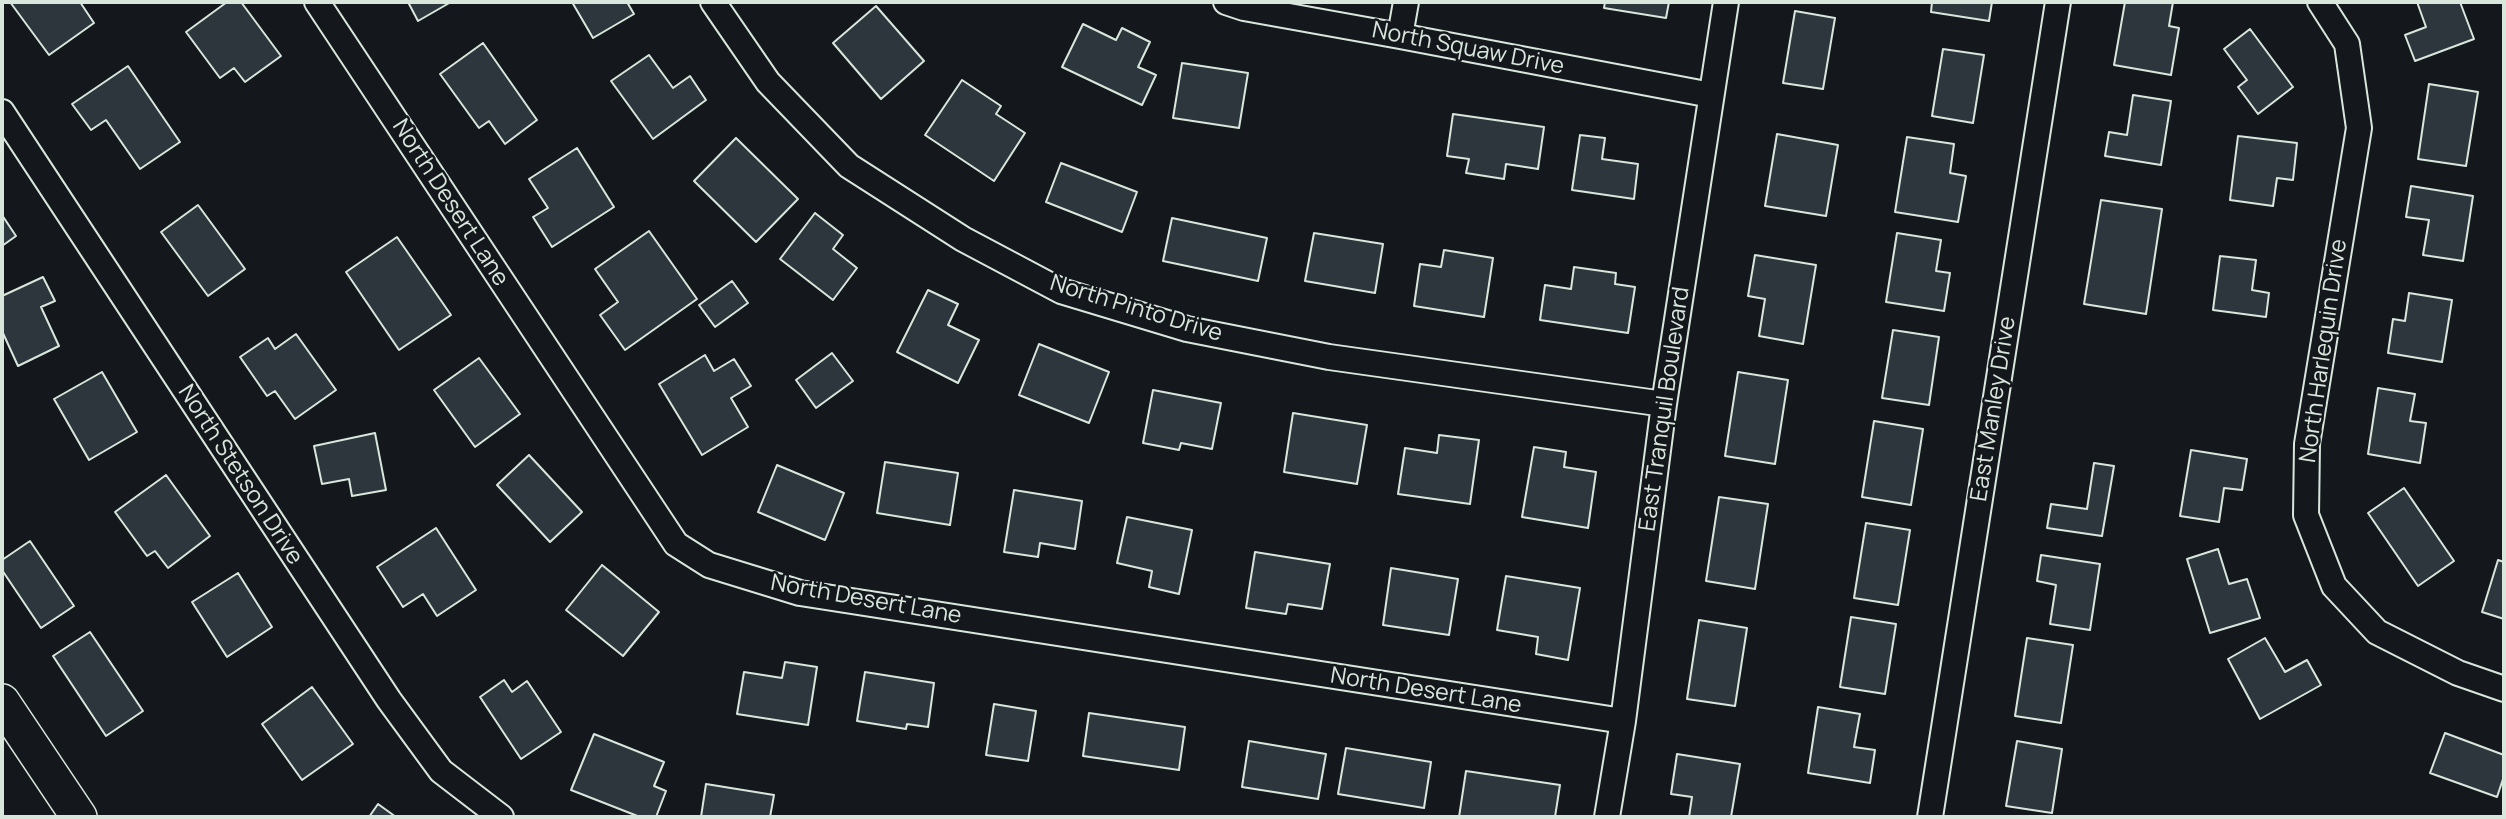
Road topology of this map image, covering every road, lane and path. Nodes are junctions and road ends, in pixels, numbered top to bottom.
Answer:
1 (317, 2) edge
2 (713, 2) edge
3 (1226, 2) edge
4 (1406, 2) edge
5 (1726, 2) edge
6 (2057, 2) edge
7 (2320, 2) edge
8 (1401, 36) junction
9 (1711, 95) junction
10 (2, 112) edge
11 (1664, 404) junction
12 (2504, 689) edge
13 (2, 702) edge
14 (1623, 721) junction
15 (79, 817) edge
16 (501, 817) edge
17 (1608, 817) edge
18 (1930, 817) edge

1 - 14 street, North Desert Lane
2 - 11 street, North Pinto Drive
3 - 8 street, North Squaw Drive
4 - 8 street
5 - 9 street, East Tranquil Boulevard
6 - 18 street, East Manley Drive
7 - 12 street, North Harlequin Drive
8 - 9 street, North Squaw Drive
9 - 11 street, East Tranquil Boulevard
10 - 16 street, North Stetson Drive
11 - 14 street, East Tranquil Boulevard
13 - 15 main road
14 - 17 street, East Tranquil Boulevard

